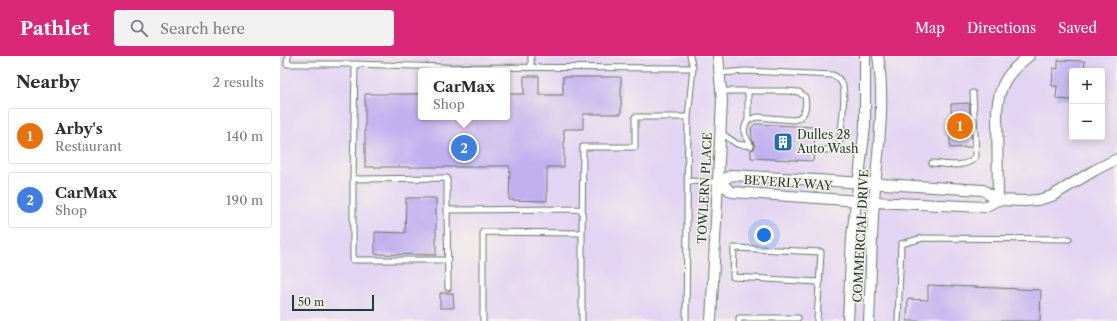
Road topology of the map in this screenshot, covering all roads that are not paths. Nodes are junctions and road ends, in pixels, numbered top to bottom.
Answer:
1 (288, 56) edge
2 (531, 56) edge
3 (690, 56) edge
4 (718, 56) edge
5 (865, 56) edge
6 (878, 56) edge
7 (1029, 56) edge
8 (355, 64) junction
9 (531, 68) junction
10 (693, 68) junction
11 (721, 73) junction
12 (722, 91) junction
13 (748, 91) junction
14 (973, 93) dead end
15 (688, 117) junction
16 (748, 120) junction
17 (721, 133) junction
18 (814, 150) dead end
19 (1117, 159) edge
20 (932, 163) dead end
21 (353, 179) junction
22 (687, 181) junction
23 (719, 182) junction
24 (859, 183) junction
25 (876, 184) junction
26 (856, 200) junction
27 (998, 200) junction
28 (874, 202) junction
29 (582, 209) junction
30 (447, 210) junction
31 (582, 233) junction
32 (1069, 239) dead end
33 (448, 260) junction
34 (819, 282) junction
35 (448, 288) dead end
36 (798, 318) dead end
37 (483, 321) edge
38 (582, 321) edge
39 (686, 321) edge
40 (711, 321) edge
41 (739, 321) edge
42 (817, 321) edge
43 (848, 321) edge
44 (869, 321) edge
45 (898, 321) edge

1 - 8 lane
2 - 9 lane
3 - 10 lane
4 - 11 street, TOWLERN PLACE
5 - 24 street, COMMERCIAL DRIVE
6 - 25 street, COMMERCIAL DRIVE
7 - 27 street
8 - 9 lane
8 - 21 lane
9 - 10 lane
10 - 15 lane
11 - 12 street, TOWLERN PLACE
11 - 18 lane
12 - 13 lane
12 - 17 street, TOWLERN PLACE
13 - 16 lane
13 - 16 lane
14 - 20 lane
15 - 22 lane
15 - 29 lane
16 - 17 lane
17 - 23 street, TOWLERN PLACE
19 - 27 street
21 - 30 lane
21 - 33 lane
22 - 23 lane
22 - 39 lane
23 - 24 street, BEVERLY WAY
23 - 26 street, BEVERLY WAY
23 - 40 street, TOWLERN PLACE
24 - 25 street, BEVERLY WAY
24 - 26 street, COMMERCIAL DRIVE
25 - 27 street, BEVERLY WAY
25 - 28 street, COMMERCIAL DRIVE
26 - 28 street, BEVERLY WAY
26 - 43 street, COMMERCIAL DRIVE
27 - 28 street, BEVERLY WAY
28 - 44 street, COMMERCIAL DRIVE
29 - 30 lane
29 - 31 lane
30 - 33 lane
31 - 37 lane
31 - 38 lane
32 - 45 lane
33 - 35 lane
34 - 34 lane
34 - 42 lane
36 - 41 lane

